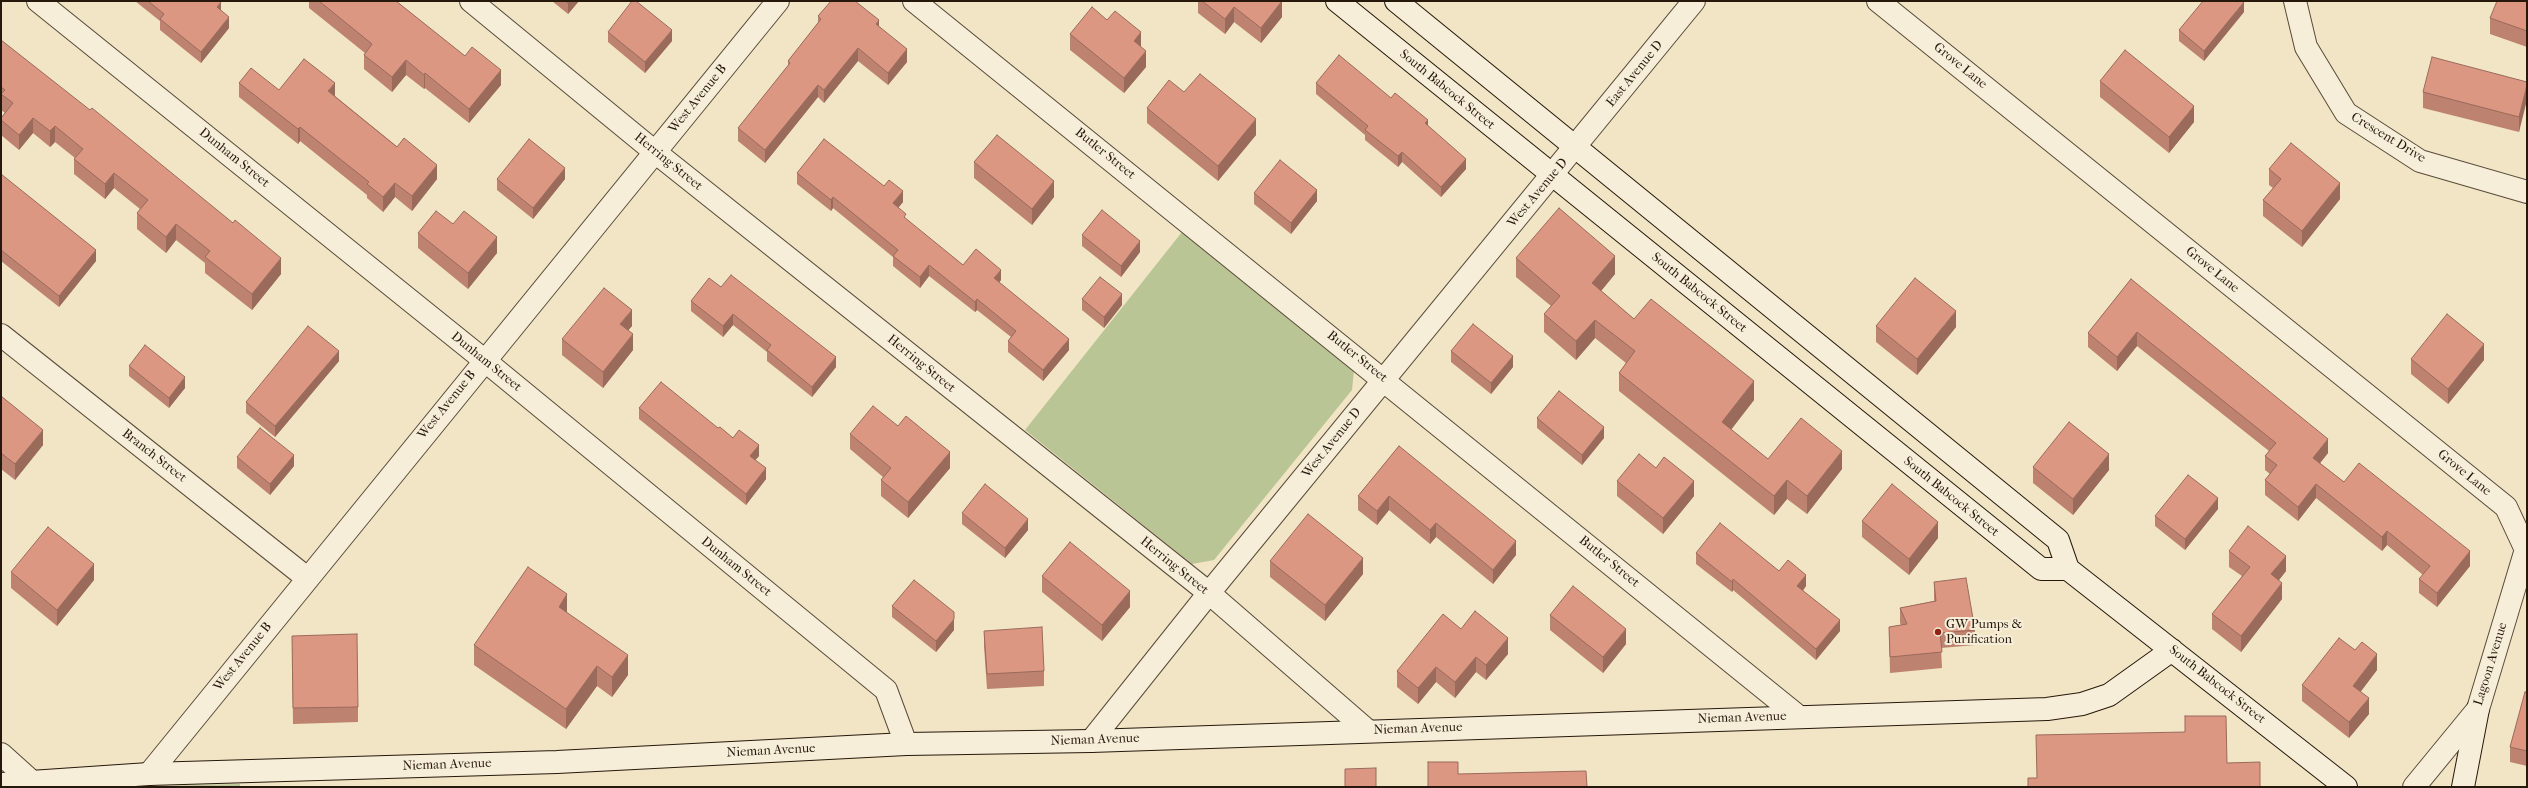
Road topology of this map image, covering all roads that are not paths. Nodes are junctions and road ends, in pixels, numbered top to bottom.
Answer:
1 (38, 1) edge
2 (471, 1) edge
3 (778, 1) edge
4 (914, 1) edge
5 (1337, 1) edge
6 (1396, 1) edge
7 (1694, 1) edge
8 (1878, 1) edge
9 (2295, 1) edge
10 (1576, 147) junction
11 (655, 152) junction
12 (1552, 175) junction
13 (2527, 192) edge
14 (1, 335) edge
15 (484, 360) junction
16 (1384, 379) junction
17 (2527, 550) edge
18 (2068, 568) junction
19 (307, 578) junction
20 (1209, 593) junction
21 (2172, 650) junction
22 (2478, 709) junction
23 (1798, 716) junction
24 (1368, 731) junction
25 (1091, 741) junction
26 (906, 744) junction
27 (1, 754) edge
28 (149, 774) junction
29 (31, 781) junction
30 (1, 784) edge
31 (2346, 787) edge
32 (2414, 787) edge
33 (2464, 787) edge

1 - 15 street, Dunham Street
2 - 11 street, Herring Street
3 - 11 street, West Avenue B
4 - 16 street, Butler Street
5 - 12 street, South Babcock Street
6 - 10 street
7 - 10 street, East Avenue D
8 - 17 street, Grove Lane
9 - 13 street, Crescent Drive
10 - 12 street, West Avenue D
10 - 18 street
11 - 15 street, West Avenue B
11 - 20 street, Herring Street
12 - 16 street, West Avenue D
12 - 18 street, South Babcock Street
14 - 19 street, Branch Street
15 - 19 street, West Avenue B
15 - 26 street, Dunham Street
16 - 20 street, West Avenue D
16 - 23 street, Butler Street
17 - 22 street, Lagoon Avenue
18 - 21 street, South Babcock Street
19 - 28 street, West Avenue B
20 - 24 street, Herring Street
20 - 25 street, West Avenue D
21 - 23 street, Nieman Avenue
21 - 31 street, South Babcock Street
22 - 32 street, Lagoon Avenue
22 - 33 street
23 - 24 street, Nieman Avenue
24 - 25 street, Nieman Avenue
25 - 26 street, Nieman Avenue
26 - 28 street, Nieman Avenue
27 - 29 street
28 - 29 street, Nieman Avenue
29 - 30 street, Nieman Avenue

